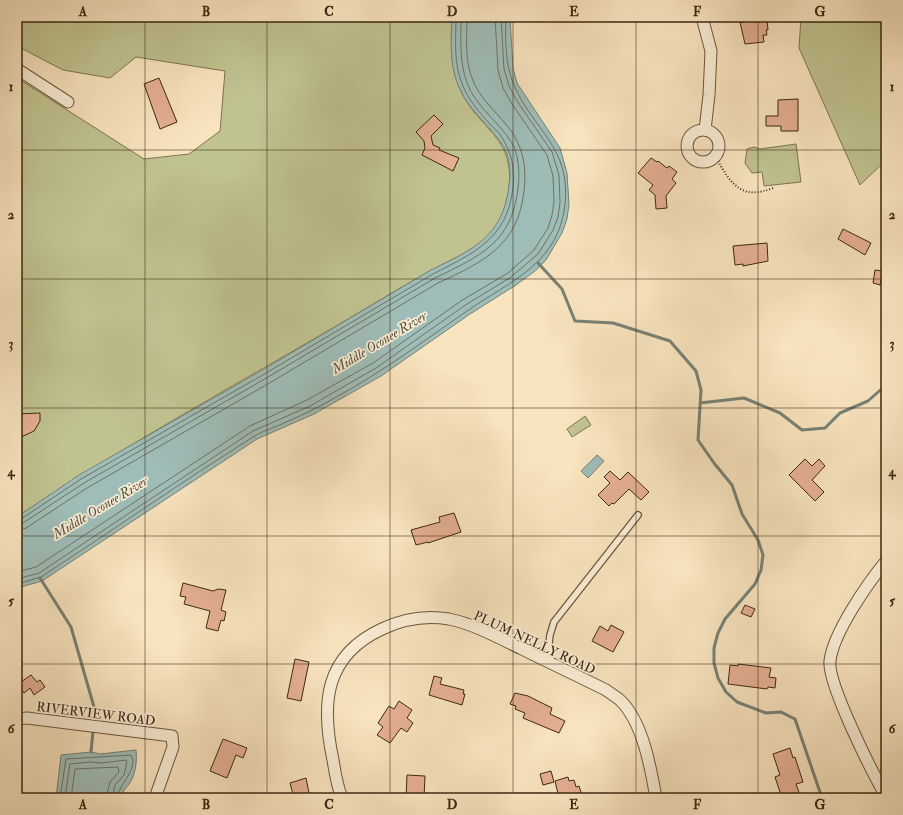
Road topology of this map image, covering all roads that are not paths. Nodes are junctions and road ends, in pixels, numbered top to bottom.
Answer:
1 (702, 17) edge
2 (17, 69) edge
3 (68, 102) dead end
4 (705, 130) dead end
5 (638, 515) dead end
6 (886, 561) edge
7 (548, 662) junction
8 (17, 719) edge
9 (886, 796) edge
10 (155, 798) edge
11 (342, 798) edge
12 (656, 798) edge

1 - 4 street
2 - 3 street
5 - 7 lane
6 - 9 street
7 - 11 street, PLUM NELLY ROAD
7 - 12 street, PLUM NELLY ROAD
8 - 10 street, RIVERVIEW ROAD

